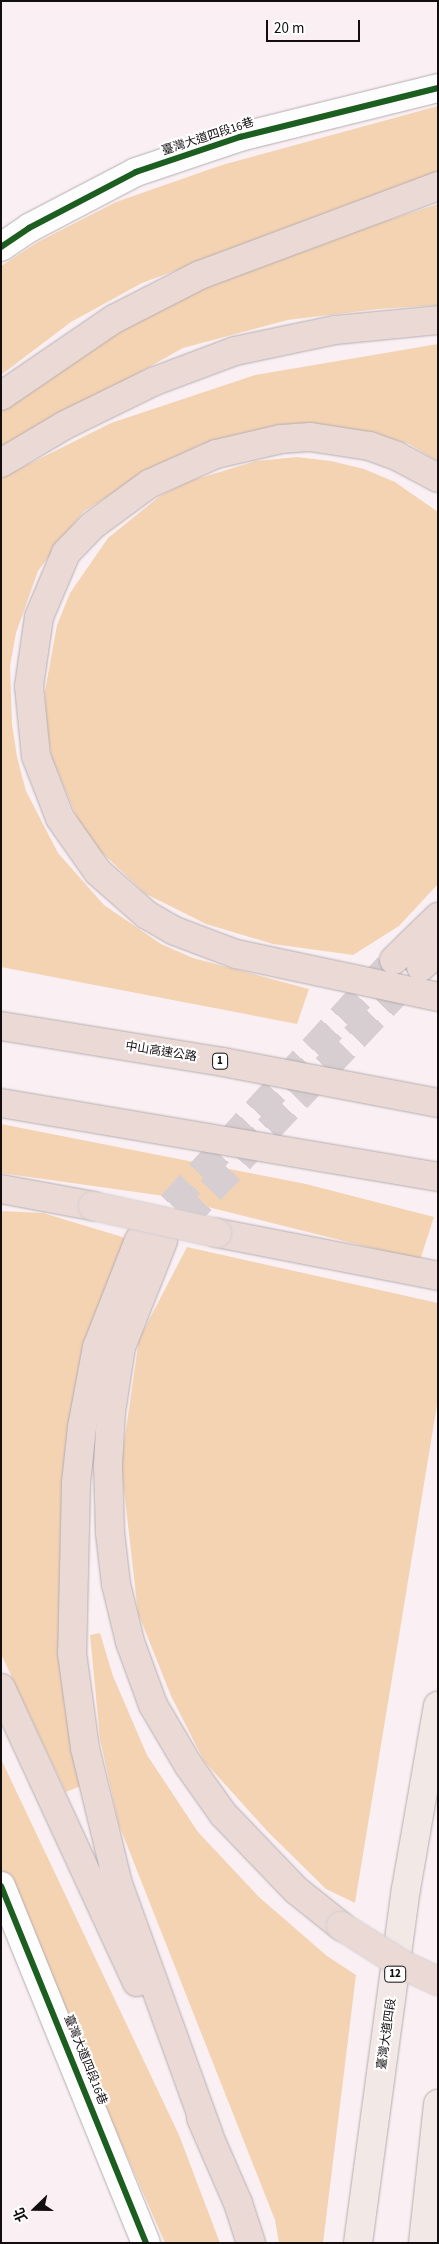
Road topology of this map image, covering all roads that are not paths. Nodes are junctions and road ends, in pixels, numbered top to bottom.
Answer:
1 (438, 88) edge
2 (438, 186) edge
3 (1, 247) edge
4 (438, 320) edge
5 (1, 396) edge
6 (1, 463) edge
7 (438, 478) edge
8 (438, 917) edge
9 (394, 960) tunnel mouth
10 (438, 997) edge
11 (1, 1026) edge
12 (1, 1103) edge
13 (438, 1103) edge
14 (438, 1176) edge
15 (1, 1189) edge
16 (429, 1274) edge
17 (1, 1688) edge
18 (438, 1706) edge
19 (1, 1886) edge
20 (438, 1981) edge
21 (438, 2104) edge
22 (209, 2135) junction
23 (146, 2243) edge
24 (251, 2243) edge
25 (358, 2243) edge
26 (423, 2243) edge

1 - 3 street, 臺灣大道四段16巷
2 - 5 highway
4 - 6 highway
7 - 10 highway
8 - 9 highway
11 - 13 highway, 中山高速公路 / 1
12 - 14 highway
15 - 16 highway, bridge
17 - 22 highway
18 - 25 main road, 臺灣大道四段 / 12
19 - 23 street, 臺灣大道四段16巷
20 - 22 highway, bridge
21 - 26 main road
22 - 24 highway

